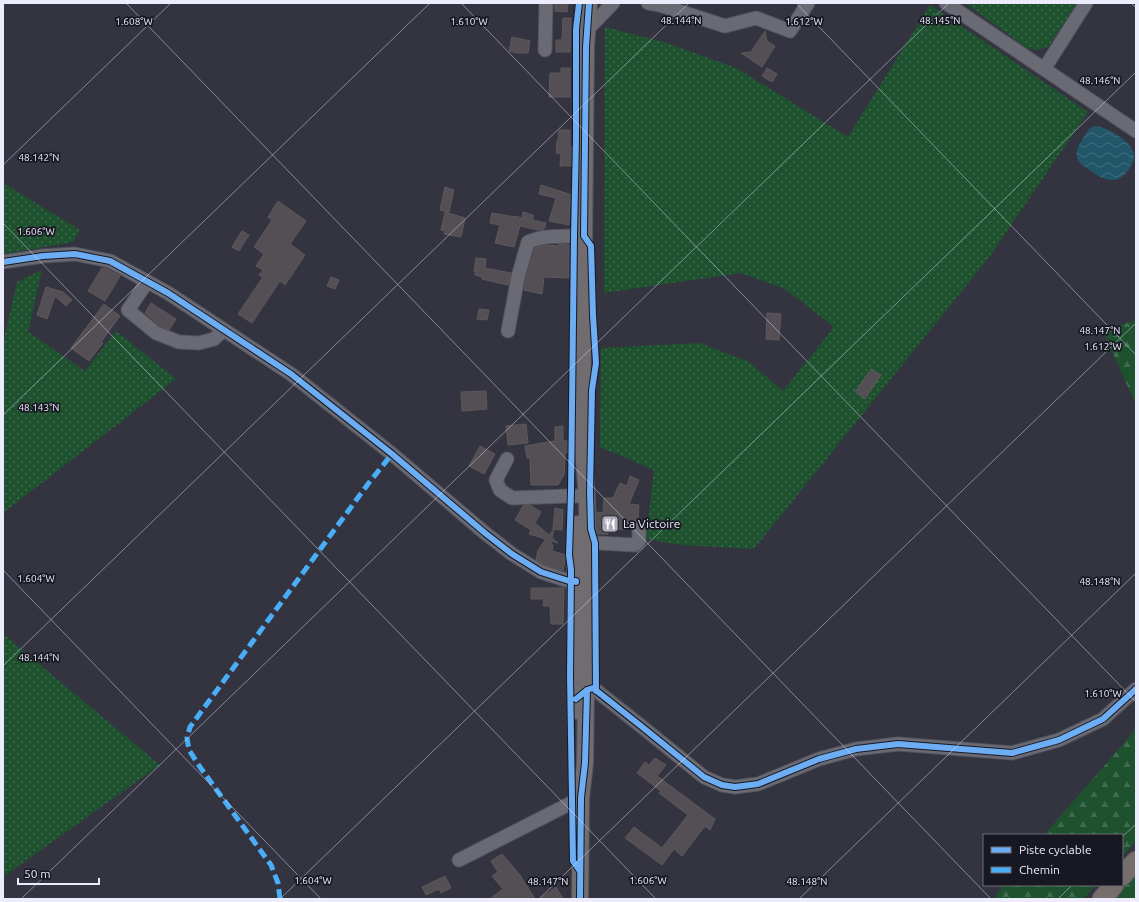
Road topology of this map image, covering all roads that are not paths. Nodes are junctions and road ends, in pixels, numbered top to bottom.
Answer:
1 (546, 3) edge
2 (588, 3) edge
3 (613, 3) edge
4 (648, 3) edge
5 (808, 3) edge
6 (946, 3) edge
7 (1086, 3) edge
8 (587, 30) junction
9 (544, 50) dead end
10 (1044, 69) junction
11 (1136, 131) edge
12 (584, 236) junction
13 (3, 262) edge
14 (147, 282) junction
15 (224, 330) junction
16 (508, 331) dead end
17 (583, 453) junction
18 (507, 459) dead end
19 (578, 496) junction
20 (640, 529) dead end
21 (583, 542) junction
22 (588, 567) junction
23 (576, 581) junction
24 (581, 636) junction
25 (1136, 689) edge
26 (581, 694) junction
27 (581, 798) junction
28 (459, 860) dead end
29 (1136, 861) edge
30 (1123, 875) edge
31 (1113, 886) edge
32 (580, 899) edge
33 (1102, 899) edge

1 - 9 street
2 - 8 main road
3 - 8 street
4 - 5 street
6 - 10 street
7 - 10 street
8 - 12 main road
10 - 11 street
12 - 16 street
12 - 17 main road
13 - 14 street
14 - 15 street
14 - 15 street
15 - 23 street
17 - 19 main road
17 - 21 main road
18 - 19 street
19 - 21 main road
20 - 21 street
21 - 22 main road
21 - 23 main road
22 - 23 main road
22 - 24 main road
23 - 24 main road
24 - 26 main road
25 - 26 street
26 - 27 main road
27 - 28 street
27 - 32 main road
29 - 30 highway
31 - 33 highway

